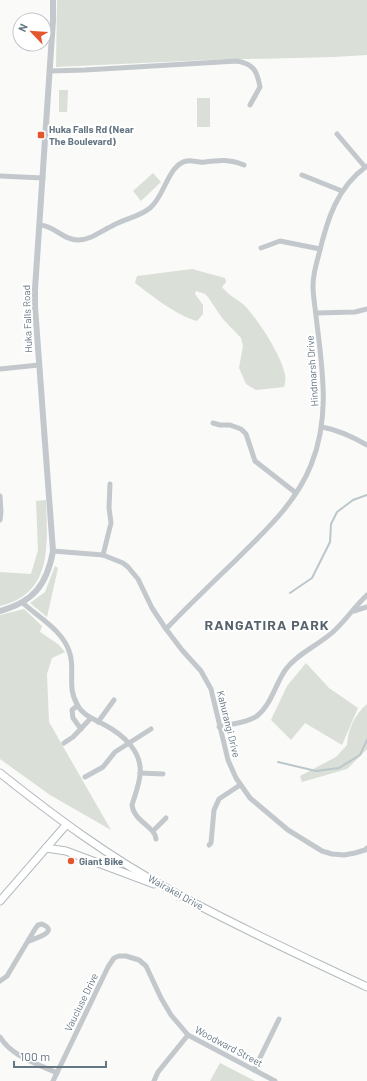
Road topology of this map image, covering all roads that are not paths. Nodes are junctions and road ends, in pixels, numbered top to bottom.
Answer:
1 (53, 0) edge
2 (50, 71) junction
3 (250, 105) dead end
4 (337, 134) dead end
5 (244, 165) dead end
6 (366, 167) edge
7 (302, 175) dead end
8 (0, 176) edge
9 (43, 178) junction
10 (342, 191) junction
11 (40, 224) junction
12 (261, 248) dead end
13 (320, 249) junction
14 (367, 309) edge
15 (316, 313) junction
16 (39, 365) junction
17 (0, 369) edge
18 (213, 423) dead end
19 (322, 427) junction
20 (367, 445) edge
21 (110, 484) dead end
22 (296, 493) junction
23 (0, 496) edge
24 (0, 520) edge
25 (53, 551) junction
26 (103, 555) junction
27 (367, 595) edge
28 (23, 603) junction
29 (367, 607) edge
30 (0, 611) edge
31 (353, 611) junction
32 (166, 629) junction
33 (114, 700) dead end
34 (77, 706) junction
35 (91, 718) junction
36 (98, 722) junction
37 (219, 727) junction
38 (81, 729) junction
39 (151, 729) dead end
40 (129, 742) junction
41 (64, 743) dead end
42 (0, 773) edge
43 (140, 774) junction
44 (163, 774) dead end
45 (85, 776) dead end
46 (240, 784) junction
47 (166, 818) dead end
48 (66, 825) junction
49 (153, 831) junction
50 (156, 839) dead end
51 (209, 846) dead end
52 (46, 848) junction
53 (366, 850) edge
54 (171, 891) junction
55 (0, 901) edge
56 (29, 941) dead end
57 (119, 956) joint
58 (0, 981) edge
59 (367, 987) edge
60 (280, 1019) dead end
61 (188, 1035) junction
62 (0, 1037) edge
63 (254, 1070) junction
64 (57, 1073) junction
65 (53, 1081) edge
66 (154, 1081) edge
67 (275, 1081) edge

1 - 2 street, Huka Falls Road
2 - 3 street
2 - 9 street, Huka Falls Road
4 - 6 street
5 - 11 street
6 - 10 street, Hindmarsh Drive
7 - 10 street
8 - 9 street
9 - 11 street, Huka Falls Road
10 - 13 street, Hindmarsh Drive
11 - 16 street, Huka Falls Road
12 - 13 street
13 - 15 street, Hindmarsh Drive
14 - 15 street
15 - 19 street, Hindmarsh Drive
16 - 17 street
16 - 25 street, Huka Falls Road
18 - 22 street
19 - 20 street
19 - 22 street, Hindmarsh Drive
21 - 26 street
22 - 32 street, Hindmarsh Drive
23 - 24 street
25 - 26 street, Kahurangi Drive
25 - 28 street, Huka Falls Road
26 - 32 street, Kahurangi Drive
27 - 31 street
28 - 30 street, Huka Falls Road
28 - 34 street
29 - 31 street
31 - 37 street
32 - 37 street, Kahurangi Drive
33 - 36 street
34 - 35 street
34 - 38 street
35 - 36 street
35 - 38 street
36 - 40 street
37 - 46 street, Kahurangi Drive
38 - 41 street
39 - 40 street
40 - 43 street
40 - 45 street
42 - 48 main road, Wairakei Drive
43 - 44 street
43 - 49 street
46 - 51 street
46 - 53 street, Kahurangi Drive
47 - 49 street
48 - 52 main road
48 - 54 main road, Wairakei Drive
49 - 50 street
52 - 54 main road
52 - 55 main road
54 - 59 main road, Wairakei Drive
56 - 58 street
57 - 61 street, Woodward Street
57 - 64 street, Vaucluse Drive
60 - 63 street
61 - 63 street, Woodward Street
61 - 66 street
62 - 64 street
63 - 67 street, Woodward Street
64 - 65 street, Vaucluse Drive

